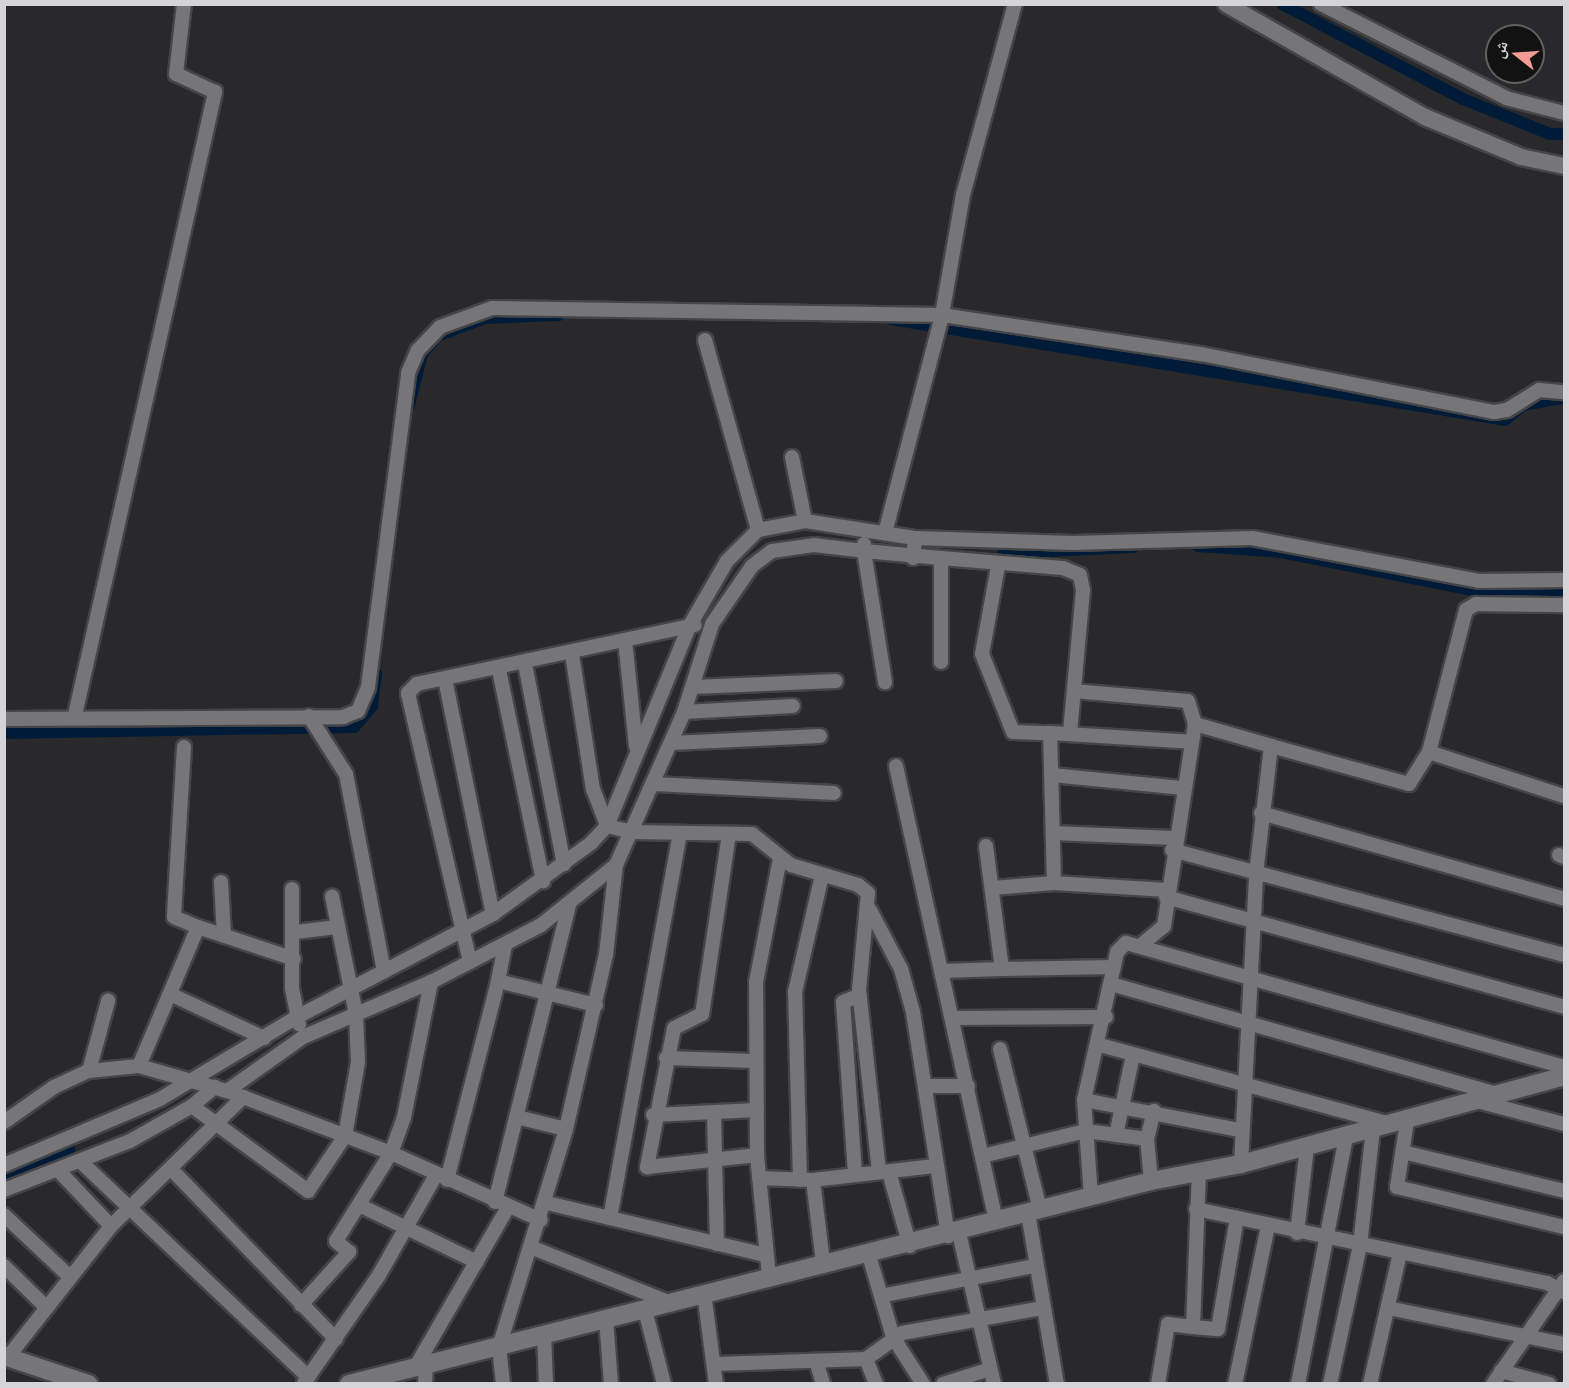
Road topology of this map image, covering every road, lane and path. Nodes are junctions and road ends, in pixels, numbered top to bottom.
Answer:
1 (184, 4) edge
2 (1015, 4) edge
3 (1226, 4) edge
4 (1321, 4) edge
5 (1564, 113) edge
6 (1564, 166) edge
7 (940, 321) junction
8 (705, 340) dead end
9 (1564, 392) edge
10 (792, 457) dead end
11 (806, 521) junction
12 (758, 530) junction
13 (864, 530) junction
14 (885, 533) junction
15 (915, 538) junction
16 (864, 551) junction
17 (913, 558) junction
18 (941, 558) junction
19 (998, 566) junction
20 (1564, 580) edge
21 (1564, 605) edge
22 (712, 624) junction
23 (690, 625) junction
24 (625, 640) junction
25 (572, 654) junction
26 (941, 662) dead end
27 (525, 664) junction
28 (499, 670) junction
29 (445, 680) junction
30 (836, 681) dead end
31 (885, 682) dead end
32 (693, 687) junction
33 (1074, 691) junction
34 (793, 706) dead end
35 (684, 712) junction
36 (75, 715) junction
37 (309, 716) junction
38 (4, 719) edge
39 (1195, 724) junction
40 (1050, 733) junction
41 (1070, 733) junction
42 (820, 736) dead end
43 (1192, 742) junction
44 (672, 743) junction
45 (1270, 746) junction
46 (184, 747) dead end
47 (636, 747) junction
48 (1429, 752) junction
49 (896, 766) dead end
50 (1052, 776) junction
51 (654, 784) junction
52 (1184, 788) junction
53 (834, 793) dead end
54 (1564, 796) edge
55 (1261, 813) junction
56 (607, 826) junction
57 (632, 832) junction
58 (1053, 833) junction
59 (680, 834) junction
60 (729, 834) junction
61 (1173, 844) junction
62 (986, 846) dead end
63 (780, 858) junction
64 (564, 864) junction
65 (616, 866) junction
66 (822, 874) junction
67 (1256, 874) junction
68 (543, 881) junction
69 (220, 882) dead end
70 (1054, 883) junction
71 (993, 888) junction
72 (292, 889) dead end
73 (1167, 894) junction
74 (332, 896) dead end
75 (1564, 899) edge
76 (569, 906) junction
77 (870, 910) junction
78 (493, 914) junction
79 (1252, 921) junction
80 (198, 927) junction
81 (337, 927) junction
82 (296, 932) junction
83 (461, 932) junction
84 (224, 936) junction
85 (505, 946) junction
86 (1140, 946) junction
87 (1564, 955) edge
88 (294, 959) junction
89 (470, 962) junction
90 (1113, 967) junction
91 (1002, 969) junction
92 (384, 971) junction
93 (941, 971) junction
94 (1252, 979) junction
95 (498, 981) junction
96 (431, 982) junction
97 (1112, 984) junction
98 (350, 990) junction
99 (170, 994) junction
100 (551, 995) junction
101 (860, 995) junction
102 (108, 1002) dead end
103 (596, 1005) junction
104 (1564, 1007) edge
105 (356, 1014) junction
106 (297, 1017) junction
107 (1106, 1017) junction
108 (952, 1018) junction
109 (1248, 1024) junction
110 (303, 1037) junction
111 (264, 1038) junction
112 (1100, 1045) junction
113 (1000, 1049) dead end
114 (1133, 1055) junction
115 (666, 1058) junction
116 (756, 1060) junction
117 (139, 1066) junction
118 (89, 1071) junction
119 (1562, 1077) edge
120 (189, 1078) junction
121 (1244, 1083) junction
122 (926, 1086) junction
123 (968, 1086) junction
124 (221, 1089) junction
125 (1500, 1095) junction
126 (243, 1097) junction
127 (1084, 1100) junction
128 (1475, 1101) junction
129 (192, 1106) junction
130 (1119, 1106) junction
131 (758, 1110) junction
132 (1154, 1111) junction
133 (714, 1112) junction
134 (653, 1115) junction
135 (517, 1117) junction
136 (4, 1122) edge
137 (1564, 1124) edge
138 (1390, 1125) junction
139 (219, 1126) junction
140 (566, 1129) junction
141 (1240, 1130) junction
142 (1085, 1131) junction
143 (1116, 1135) junction
144 (79, 1136) junction
145 (345, 1136) junction
146 (1346, 1136) junction
147 (1147, 1139) junction
148 (1027, 1146) junction
149 (1307, 1147) junction
150 (1403, 1152) junction
151 (391, 1154) junction
152 (757, 1155) junction
153 (982, 1156) junction
154 (85, 1160) junction
155 (716, 1160) junction
156 (1241, 1164) junction
157 (4, 1165) edge
158 (934, 1166) junction
159 (58, 1170) junction
160 (173, 1171) junction
161 (884, 1172) junction
162 (855, 1173) junction
163 (1199, 1173) junction
164 (442, 1177) junction
165 (759, 1178) junction
166 (806, 1180) junction
167 (1151, 1182) junction
168 (4, 1190) edge
169 (1564, 1191) edge
170 (1091, 1197) junction
171 (547, 1203) junction
172 (501, 1204) junction
173 (358, 1205) junction
174 (130, 1208) junction
175 (1196, 1209) junction
176 (1034, 1211) junction
177 (4, 1215) edge
178 (610, 1218) junction
179 (1237, 1218) junction
180 (541, 1220) junction
181 (996, 1221) junction
182 (111, 1226) junction
183 (1268, 1226) junction
184 (1564, 1227) edge
185 (405, 1231) junction
186 (1297, 1233) junction
187 (953, 1234) junction
188 (1329, 1238) junction
189 (717, 1244) junction
190 (1359, 1245) junction
191 (910, 1246) junction
192 (533, 1248) junction
193 (868, 1252) junction
194 (1400, 1253) junction
195 (766, 1255) junction
196 (477, 1262) junction
197 (824, 1263) junction
198 (4, 1266) edge
199 (1034, 1266) junction
200 (69, 1276) junction
201 (769, 1276) junction
202 (971, 1277) junction
203 (1562, 1287) edge
204 (704, 1293) junction
205 (885, 1295) junction
206 (668, 1302) junction
207 (301, 1305) junction
208 (48, 1308) junction
209 (1042, 1308) junction
210 (1388, 1308) junction
211 (645, 1310) junction
212 (606, 1319) junction
213 (979, 1320) junction
214 (1193, 1327) junction
215 (544, 1334) junction
216 (1524, 1336) junction
217 (893, 1337) junction
218 (336, 1339) junction
219 (1564, 1344) edge
220 (499, 1347) junction
221 (6, 1356) edge
222 (866, 1359) junction
223 (717, 1364) junction
224 (817, 1364) junction
225 (421, 1365) junction
226 (990, 1369) junction
227 (1501, 1371) junction
228 (57, 1378) edge
229 (388, 1378) edge
230 (305, 1380) edge
231 (88, 1383) edge
232 (349, 1383) edge
233 (425, 1383) edge
234 (503, 1383) edge
235 (546, 1383) edge
236 (611, 1383) edge
237 (664, 1383) edge
238 (716, 1383) edge
239 (823, 1383) edge
240 (876, 1383) edge
241 (922, 1383) edge
242 (943, 1383) edge
243 (994, 1383) edge
244 (1057, 1383) edge
245 (1158, 1383) edge
246 (1235, 1383) edge
247 (1298, 1383) edge
248 (1330, 1383) edge
249 (1370, 1383) edge
250 (1493, 1383) edge
251 (1549, 1383) edge

1 - 36 street
2 - 7 street
3 - 6 street
4 - 5 street
7 - 9 street
7 - 14 street
7 - 37 street
8 - 12 street
10 - 11 street
11 - 12 street
11 - 13 street
12 - 23 street
13 - 14 street
13 - 16 street
14 - 15 street
15 - 17 street
15 - 20 street
16 - 17 street
16 - 22 street
16 - 31 street
17 - 18 street
18 - 19 street
18 - 26 street
19 - 33 street
19 - 40 street
21 - 48 street
22 - 23 street
22 - 32 street
23 - 24 street
23 - 47 street
24 - 25 street
24 - 47 street
25 - 27 street
25 - 56 street
27 - 28 street
27 - 64 street
28 - 29 street
28 - 68 street
29 - 78 street
29 - 83 street
30 - 32 street
32 - 35 street
33 - 39 street
33 - 41 street
34 - 35 street
35 - 44 street
36 - 37 street
36 - 38 street
37 - 92 street
39 - 43 street
39 - 45 street
40 - 41 street
40 - 50 street
41 - 43 street
42 - 44 street
43 - 52 street
44 - 51 street
45 - 48 street
45 - 55 street
46 - 80 street
47 - 56 street
48 - 54 street
49 - 93 street
50 - 52 street
50 - 58 street
51 - 53 street
51 - 57 street
52 - 61 street
55 - 67 street
55 - 75 street
56 - 57 street
56 - 64 street
57 - 59 street
57 - 65 street
58 - 61 street
58 - 70 street
59 - 60 street
59 - 178 street
60 - 63 street
60 - 115 street
61 - 67 street
61 - 73 street
62 - 71 street
63 - 66 street
63 - 116 street
64 - 68 street
65 - 76 street
65 - 103 street
66 - 77 street
66 - 166 street
67 - 79 street
67 - 87 street
68 - 78 street
69 - 84 street
70 - 71 street
70 - 73 street
71 - 91 street
72 - 82 street
73 - 79 street
73 - 86 street
74 - 81 street
76 - 85 street
76 - 100 street
77 - 101 street
77 - 122 street
78 - 83 street
79 - 94 street
79 - 104 street
80 - 84 street
80 - 99 street
81 - 82 street
81 - 98 street
82 - 88 street
83 - 89 street
83 - 92 street
84 - 88 street
85 - 89 street
85 - 95 street
86 - 90 street
86 - 94 street
88 - 106 street
89 - 96 street
90 - 91 street
90 - 97 street
91 - 93 street
92 - 98 street
93 - 108 street
94 - 109 street
94 - 119 street
95 - 100 street
95 - 164 street
96 - 105 street
96 - 151 street
97 - 107 street
97 - 109 street
98 - 105 street
98 - 106 street
99 - 111 street
99 - 117 street
100 - 103 street
100 - 135 street
101 - 161 street
101 - 162 street
102 - 118 street
103 - 140 street
105 - 110 street
105 - 145 street
106 - 110 street
106 - 111 street
107 - 108 street
107 - 112 street
108 - 123 street
109 - 121 street
109 - 125 street
110 - 124 street
111 - 120 street
112 - 114 street
112 - 127 street
113 - 148 street
114 - 121 street
114 - 130 street
115 - 116 street
115 - 134 street
116 - 131 street
117 - 118 street
117 - 120 street
118 - 136 street
119 - 125 main road
120 - 124 street
120 - 144 street
121 - 138 street
121 - 141 street
122 - 123 street
122 - 158 street
123 - 153 street
124 - 126 street
124 - 129 street
125 - 128 main road
126 - 139 street
126 - 145 street
127 - 130 street
127 - 142 street
128 - 137 street
128 - 138 main road
129 - 139 street
129 - 154 street
130 - 132 street
130 - 143 street
131 - 133 street
131 - 152 street
132 - 141 street
132 - 147 street
133 - 134 street
133 - 155 street
134 - 155 street
135 - 140 street
135 - 172 street
138 - 146 main road
138 - 150 street
138 - 190 street
139 - 145 street
139 - 160 street
140 - 171 street
141 - 156 street
142 - 143 street
142 - 148 street
142 - 170 street
143 - 147 street
144 - 154 street
144 - 157 street
145 - 151 street
146 - 149 main road
146 - 188 street
147 - 167 street
148 - 153 street
148 - 176 street
149 - 156 main road
149 - 186 street
150 - 169 street
150 - 184 street
151 - 164 street
151 - 173 street
152 - 155 street
152 - 165 street
153 - 181 street
154 - 159 street
154 - 174 street
155 - 189 street
156 - 163 main road
158 - 161 street
158 - 187 street
159 - 168 street
159 - 182 street
160 - 174 street
160 - 207 street
161 - 162 street
161 - 191 street
162 - 166 street
163 - 167 main road
163 - 175 street
164 - 172 street
164 - 185 street
165 - 166 street
165 - 195 street
166 - 197 street
167 - 170 main road
170 - 176 main road
171 - 178 street
171 - 180 street
172 - 180 street
172 - 196 street
173 - 185 street
173 - 207 street
174 - 182 street
174 - 230 street
175 - 179 street
175 - 214 street
176 - 181 main road
176 - 199 street
177 - 200 street
178 - 189 street
179 - 183 street
179 - 214 street
180 - 192 street
181 - 187 main road
182 - 200 street
183 - 186 street
183 - 246 street
185 - 196 street
185 - 218 street
186 - 188 street
187 - 191 main road
187 - 202 street
188 - 190 street
188 - 247 street
189 - 195 street
190 - 194 street
190 - 248 street
191 - 193 main road
192 - 206 street
192 - 220 street
193 - 197 main road
193 - 205 street
194 - 203 street
194 - 210 street
195 - 201 street
196 - 225 street
197 - 201 main road
198 - 208 street
199 - 202 street
199 - 209 street
200 - 208 street
201 - 204 main road
202 - 205 street
202 - 213 street
203 - 216 street
204 - 206 main road
204 - 223 street
205 - 217 street
206 - 211 main road
207 - 218 street
208 - 221 street
209 - 213 street
209 - 244 street
210 - 216 street
210 - 249 street
211 - 212 main road
211 - 237 street
212 - 215 main road
212 - 236 street
213 - 217 street
213 - 226 street
214 - 245 street
215 - 220 main road
215 - 235 street
216 - 219 street
216 - 227 street
217 - 222 street
217 - 241 street
218 - 230 street
220 - 225 main road
220 - 234 street
221 - 228 main road
222 - 224 street
222 - 240 street
223 - 224 street
223 - 238 street
224 - 239 street
225 - 229 main road
225 - 233 street
226 - 242 street
226 - 243 street
227 - 250 street
227 - 251 street
228 - 231 main road
229 - 232 main road

